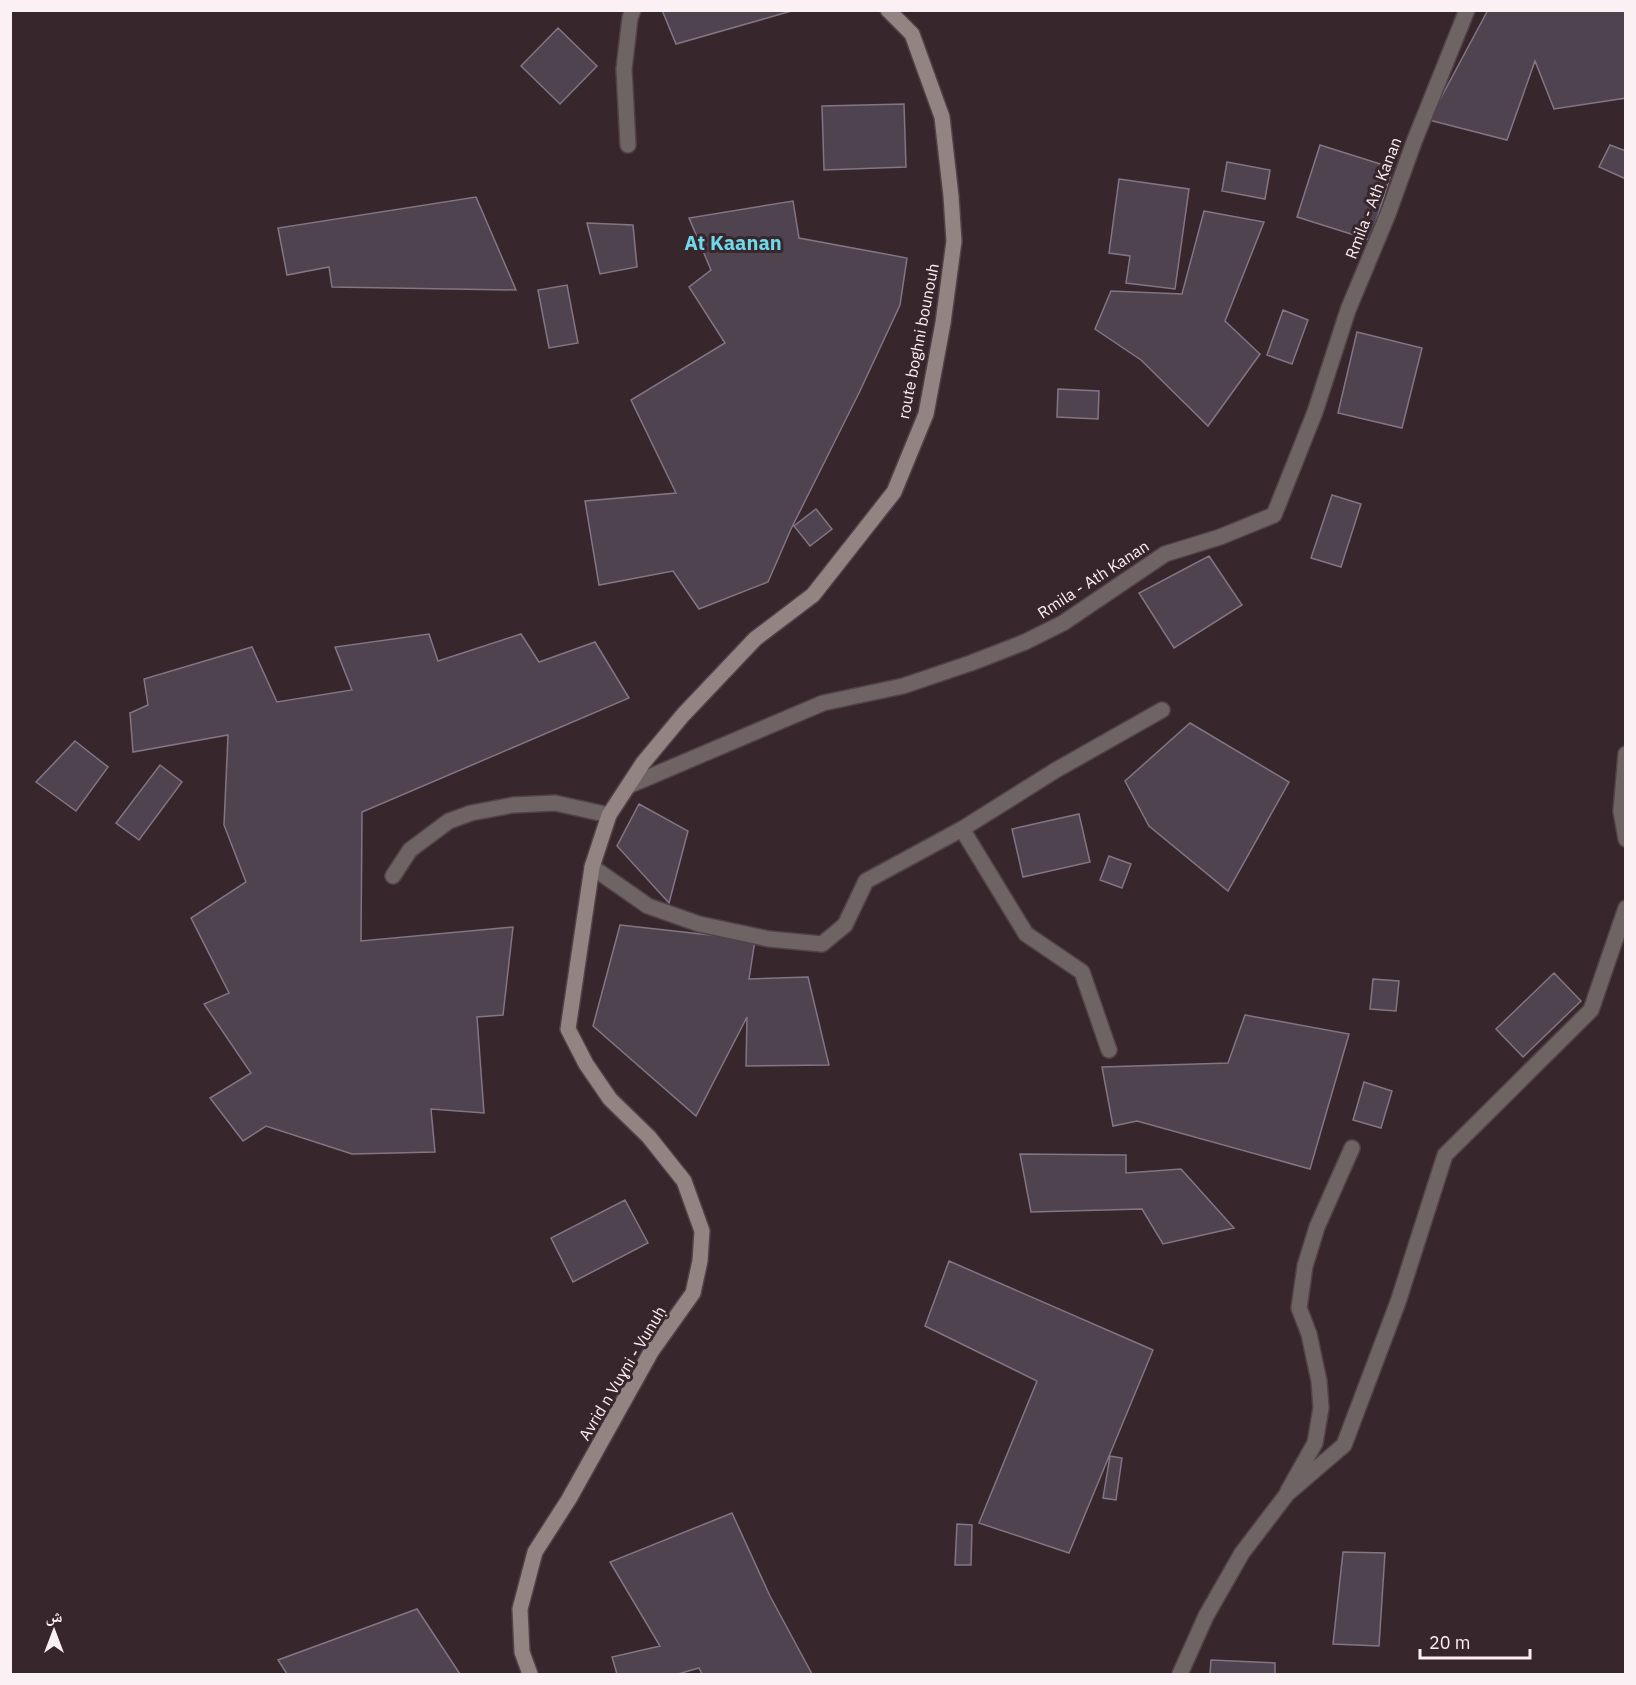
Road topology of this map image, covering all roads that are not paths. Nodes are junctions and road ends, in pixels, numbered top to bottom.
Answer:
1 (633, 10) edge
2 (888, 10) edge
3 (1467, 10) edge
4 (628, 145) dead end
5 (1162, 710) dead end
6 (683, 715) joint
7 (1626, 754) edge
8 (628, 786) junction
9 (609, 815) junction
10 (962, 829) junction
11 (1626, 839) edge
12 (592, 867) junction
13 (393, 876) dead end
14 (1626, 909) edge
15 (1109, 1050) dead end
16 (1352, 1148) dead end
17 (1287, 1494) junction
18 (530, 1674) edge
19 (1180, 1674) edge

1 - 4 street
2 - 6 main road, route boghni bounouh
3 - 8 street, Rmila - Ath Kanan
5 - 10 street
6 - 8 main road, Avrid n Vuɣni - Vunuḥ
7 - 11 street
8 - 9 main road, Avrid n Vuɣni - Vunuḥ
9 - 12 main road, Avrid n Vuɣni - Vunuḥ
9 - 13 street
10 - 12 street
10 - 15 street
12 - 18 main road, Avrid n Vuɣni - Vunuḥ
14 - 17 street
16 - 17 street
17 - 19 street

